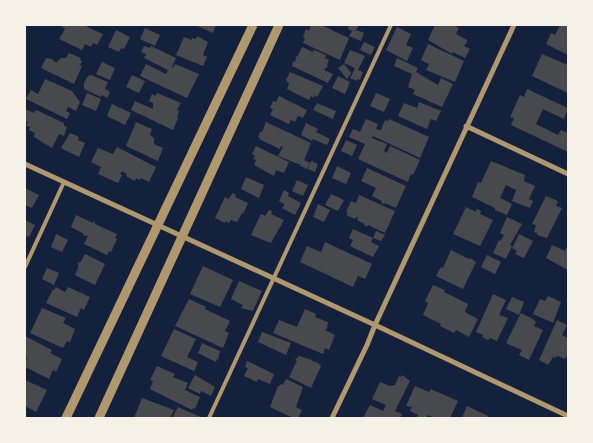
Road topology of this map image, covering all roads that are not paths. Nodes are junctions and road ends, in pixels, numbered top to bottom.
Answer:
1 (253, 25) edge
2 (279, 25) edge
3 (391, 25) edge
4 (514, 25) edge
5 (466, 126) junction
6 (25, 164) edge
7 (568, 174) edge
8 (64, 182) junction
9 (158, 224) junction
10 (183, 237) junction
11 (25, 268) edge
12 (274, 279) junction
13 (375, 325) junction
14 (568, 416) edge
15 (66, 418) edge
16 (99, 418) edge
17 (208, 418) edge
18 (332, 418) edge

1 - 9 street
2 - 10 street
3 - 12 lane
4 - 5 street
5 - 7 street
5 - 13 street
6 - 8 street
8 - 9 street
8 - 11 lane
9 - 10 street
9 - 15 street
10 - 12 street
10 - 16 street
12 - 13 street
12 - 17 lane
13 - 14 street
13 - 18 street

